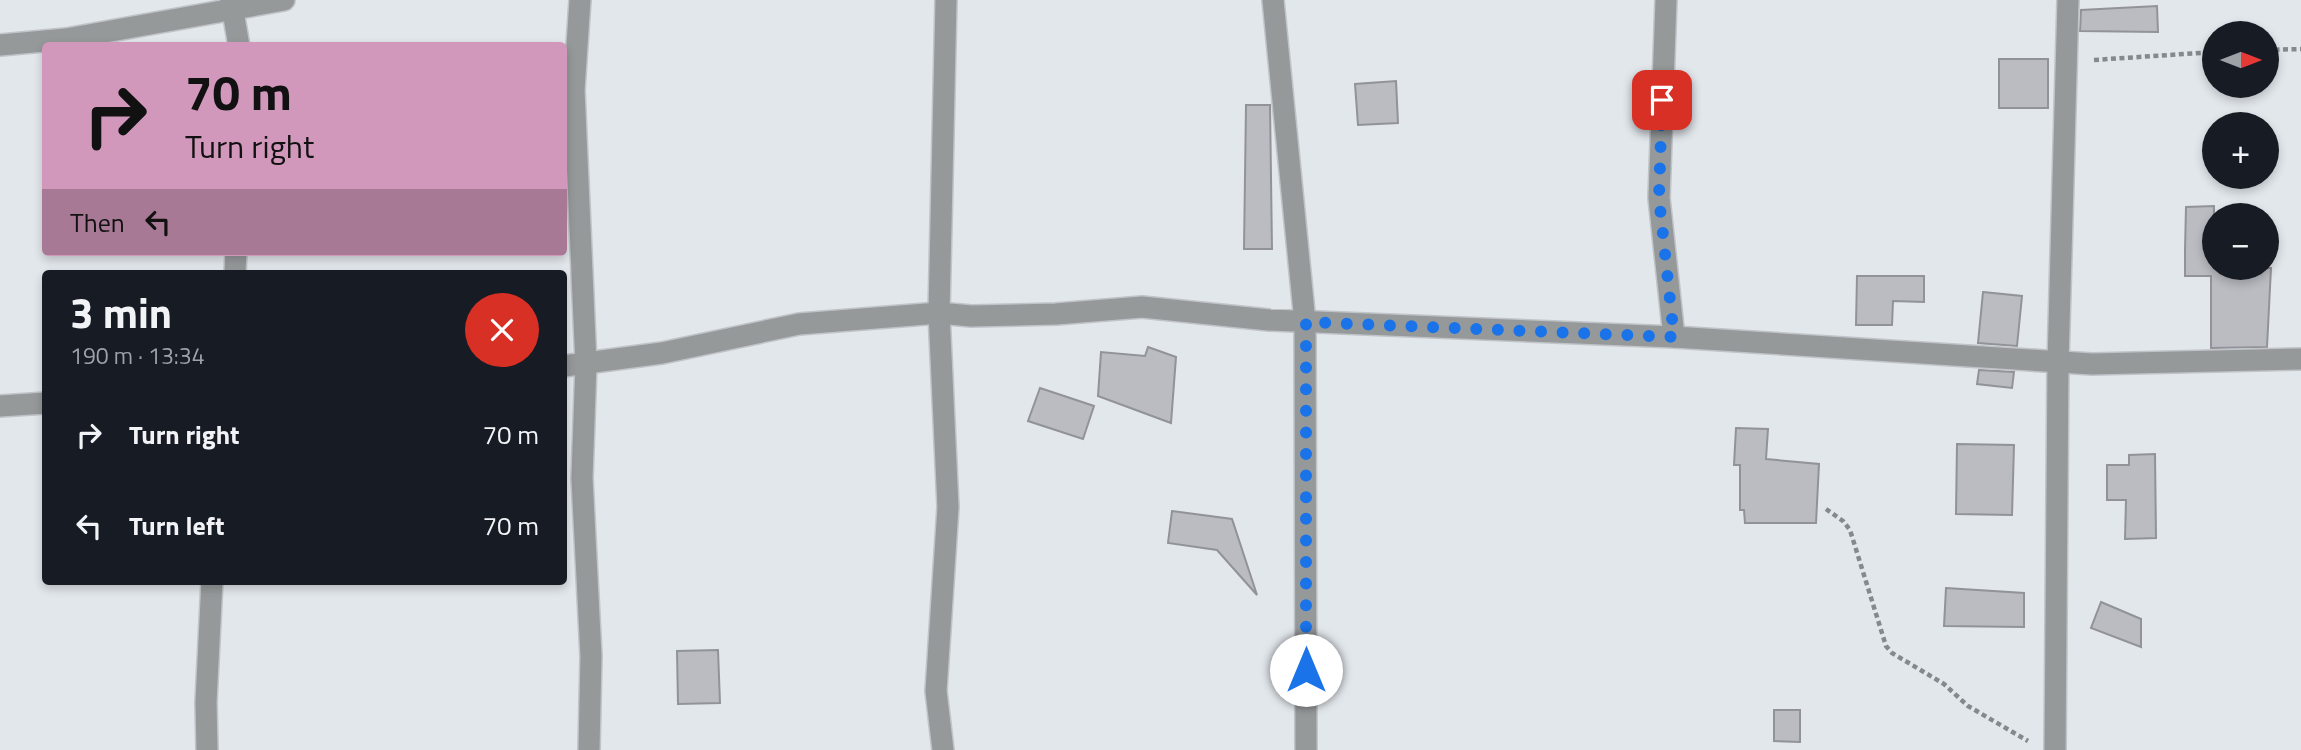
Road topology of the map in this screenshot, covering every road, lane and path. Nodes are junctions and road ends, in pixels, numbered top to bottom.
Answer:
1 (284, 0) edge
2 (580, 0) edge
3 (946, 0) edge
4 (1273, 0) edge
5 (1666, 0) edge
6 (2068, 0) edge
7 (232, 4) edge
8 (238, 42) edge
9 (0, 46) edge
10 (2301, 49) edge
11 (2279, 50) edge
12 (2202, 53) edge
13 (2065, 59) junction
14 (939, 313) junction
15 (1306, 322) junction
16 (1674, 337) junction
17 (2301, 359) edge
18 (2058, 363) junction
19 (586, 364) junction
20 (567, 366) edge
21 (42, 403) edge
22 (0, 406) edge
23 (1826, 509) dead end
24 (212, 585) edge
25 (2033, 744) dead end
26 (207, 750) edge
27 (589, 750) edge
28 (943, 750) edge
29 (1306, 750) edge
30 (2055, 750) edge

1 - 7 street
2 - 19 street
3 - 14 street
4 - 15 street
5 - 16 street
6 - 13 street
7 - 8 street
7 - 9 street
10 - 11 path
12 - 13 path
13 - 18 street
14 - 15 street
14 - 19 street
14 - 28 street
15 - 16 street
15 - 29 street
16 - 18 street
17 - 18 street
18 - 30 street
19 - 20 street
19 - 27 street
21 - 22 street
23 - 25 path
24 - 26 street

